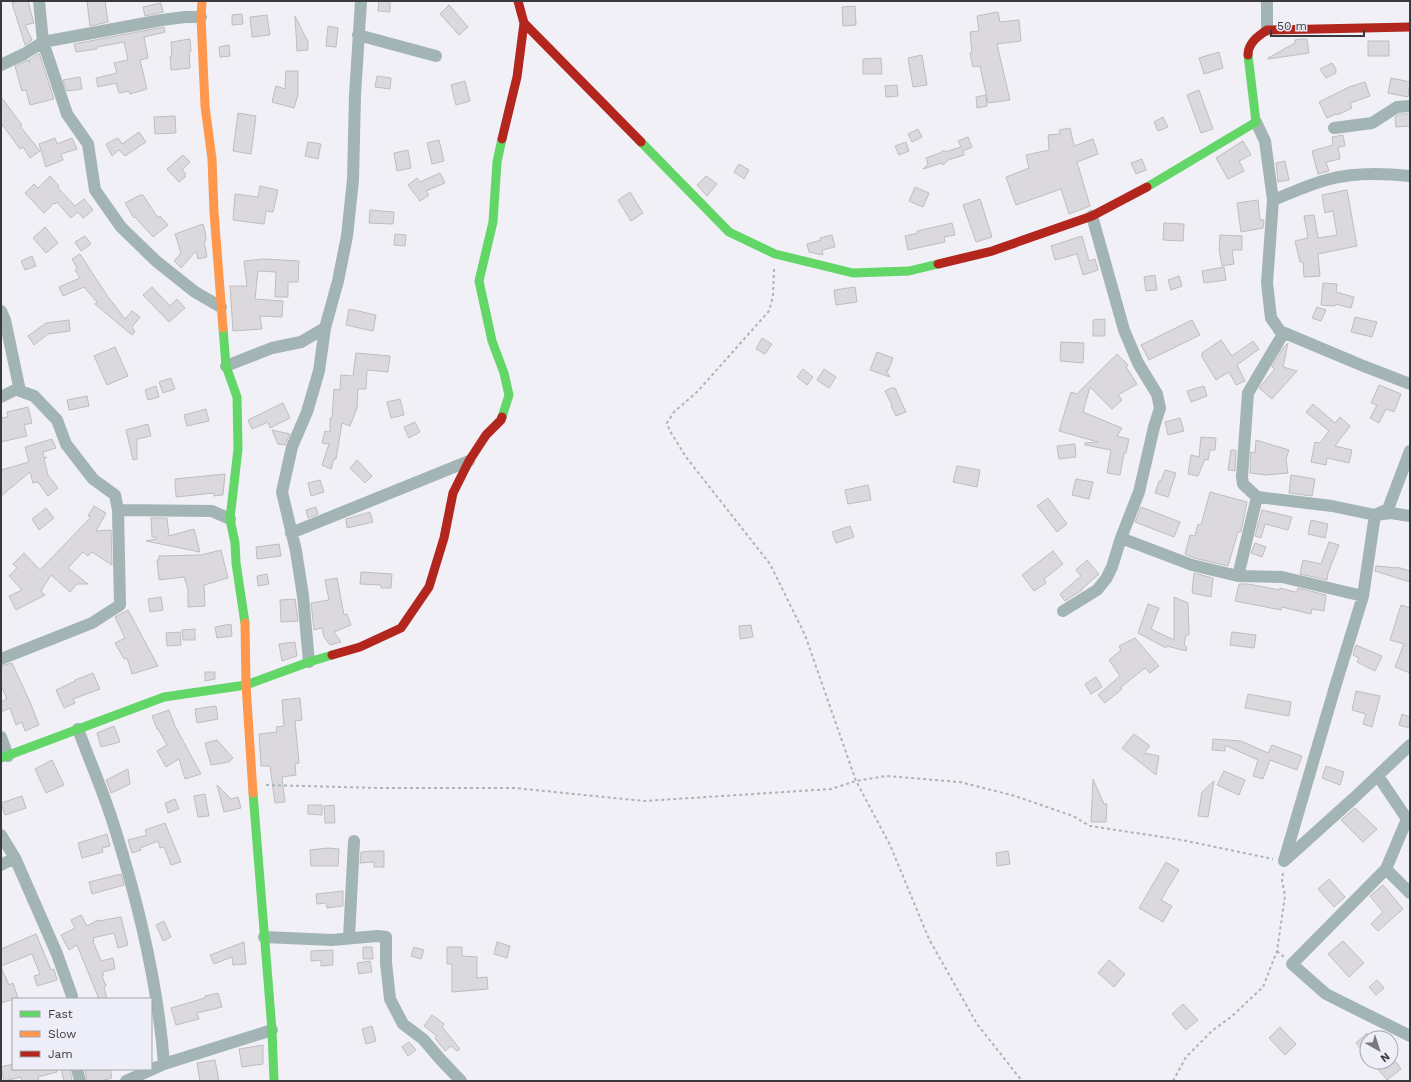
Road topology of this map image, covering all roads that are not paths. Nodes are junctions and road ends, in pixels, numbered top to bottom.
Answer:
1 (39, 1) edge
2 (202, 1) edge
3 (361, 1) edge
4 (518, 1) edge
5 (1267, 1) edge
6 (201, 17) junction
7 (524, 23) junction
8 (1410, 27) edge
9 (1267, 30) junction
10 (358, 35) junction
11 (43, 42) junction
12 (436, 56) dead end
13 (1, 65) edge
14 (1410, 106) edge
15 (1256, 122) junction
16 (1334, 128) dead end
17 (1410, 176) edge
18 (1273, 200) junction
19 (1092, 216) junction
20 (221, 307) junction
21 (1, 311) edge
22 (325, 328) junction
23 (1283, 334) junction
24 (226, 366) junction
25 (1410, 384) edge
26 (20, 391) junction
27 (1, 398) edge
28 (1410, 452) edge
29 (469, 461) junction
30 (1257, 497) junction
31 (118, 510) junction
32 (1375, 515) junction
33 (1410, 516) edge
34 (230, 519) junction
35 (291, 534) junction
36 (1121, 538) junction
37 (1238, 576) junction
38 (1363, 596) junction
39 (1063, 611) dead end
40 (1, 659) edge
41 (309, 662) junction
42 (246, 685) junction
43 (78, 729) junction
44 (1, 738) edge
45 (1410, 745) edge
46 (4, 757) edge
47 (1378, 776) junction
48 (1, 835) edge
49 (354, 841) dead end
50 (15, 858) junction
51 (1, 865) edge
52 (1386, 869) junction
53 (1410, 893) edge
54 (264, 936) junction
55 (349, 938) junction
56 (72, 998) edge
57 (272, 1030) junction
58 (1410, 1036) edge
59 (164, 1064) junction
60 (152, 1069) edge
61 (77, 1070) edge
62 (151, 1070) edge
63 (80, 1081) edge
64 (126, 1081) edge
65 (274, 1081) edge
66 (462, 1081) edge

1 - 11 street
2 - 6 street
3 - 10 street
4 - 7 street
5 - 9 street
6 - 11 street
6 - 20 street
7 - 19 street
7 - 29 street
8 - 9 street
9 - 15 street
10 - 12 street
10 - 22 street
11 - 13 street
11 - 20 street
14 - 16 street
15 - 18 street
15 - 19 street
17 - 18 street
18 - 23 street
19 - 36 street
20 - 24 street
21 - 26 street
22 - 24 street
22 - 35 street
23 - 25 street
23 - 30 street
24 - 34 street
26 - 27 street
26 - 31 street
28 - 32 street
29 - 35 street
29 - 41 street
30 - 32 street
30 - 37 street
31 - 34 street
31 - 40 street
32 - 33 street
32 - 38 street
34 - 42 street
35 - 41 street
36 - 37 street
36 - 39 street
37 - 38 street
38 - 47 street
41 - 42 street
42 - 43 street
42 - 54 street
43 - 46 street
43 - 59 street
44 - 46 street
45 - 47 street
47 - 52 street
48 - 50 street
49 - 55 street
50 - 51 street
50 - 56 street
52 - 53 street
52 - 58 street
54 - 55 street
54 - 57 street
55 - 66 street
57 - 59 street
57 - 65 street
59 - 60 street
61 - 63 street
62 - 64 street

